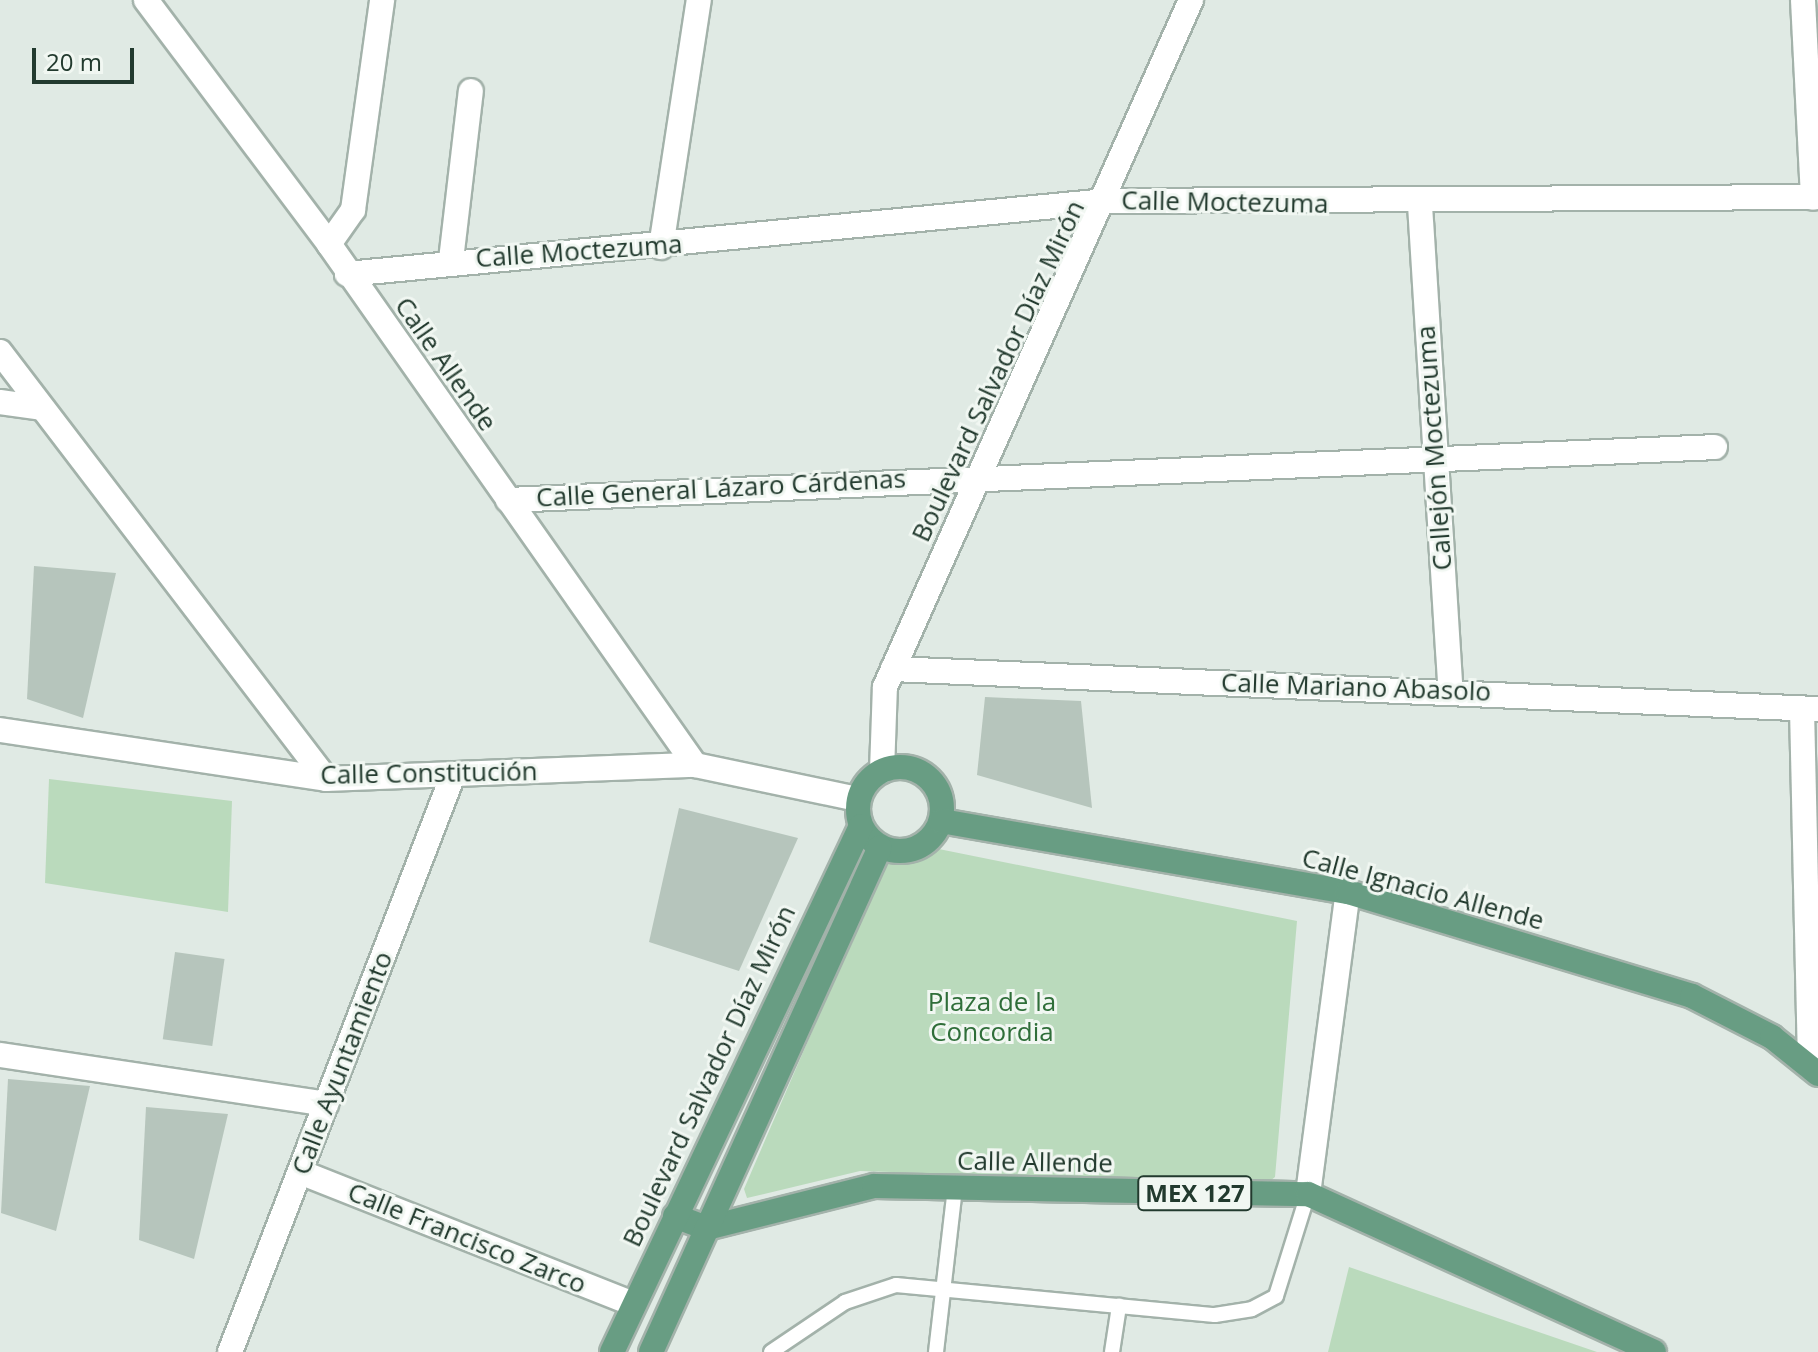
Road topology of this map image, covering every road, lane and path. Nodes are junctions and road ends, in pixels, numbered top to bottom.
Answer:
1 (146, 0) edge
2 (382, 0) edge
3 (699, 0) edge
4 (1191, 0) edge
5 (1803, 0) edge
6 (471, 91) dead end
7 (1815, 198) edge
8 (1106, 201) junction
9 (1420, 205) junction
10 (329, 244) junction
11 (661, 247) junction
12 (451, 260) junction
13 (347, 274) junction
14 (0, 352) edge
15 (0, 402) edge
16 (42, 408) junction
17 (1715, 447) dead end
18 (1432, 456) junction
19 (981, 474) junction
20 (508, 500) junction
21 (893, 669) junction
22 (1451, 691) junction
23 (1810, 709) edge
24 (0, 730) edge
25 (695, 765) junction
26 (882, 771) junction
27 (453, 775) junction
28 (326, 779) junction
29 (858, 799) junction
30 (941, 821) junction
31 (861, 826) junction
32 (880, 847) junction
33 (1348, 892) junction
34 (0, 1055) edge
35 (1814, 1071) edge
36 (326, 1104) junction
37 (300, 1172) junction
38 (955, 1188) junction
39 (1308, 1194) junction
40 (675, 1216) junction
41 (707, 1228) junction
42 (945, 1290) junction
43 (634, 1304) junction
44 (1119, 1306) junction
45 (230, 1352) edge
46 (612, 1352) edge
47 (651, 1352) edge
48 (771, 1352) edge
49 (936, 1352) edge
50 (1112, 1352) edge
51 (1654, 1352) edge

1 - 10 street, Calle Allende
2 - 10 street
3 - 11 street
4 - 8 street, Boulevard Salvador Díaz Mirón
5 - 7 street
6 - 12 street
7 - 9 street, Calle Moctezuma
8 - 9 street, Calle Moctezuma
8 - 11 street, Calle Moctezuma
8 - 19 street, Boulevard Salvador Díaz Mirón
9 - 18 street, Callejón Moctezuma
10 - 13 street, Calle Allende
11 - 12 street, Calle Moctezuma
12 - 13 street, Calle Moctezuma
13 - 20 street, Calle Allende
14 - 16 street
15 - 16 street
16 - 28 street
17 - 18 street
18 - 19 street
18 - 22 street, Callejón Moctezuma
19 - 20 street, Calle General Lázaro Cárdenas
19 - 21 street, Boulevard Salvador Díaz Mirón
20 - 25 street, Calle Allende
21 - 22 street, Calle Mariano Abasolo
21 - 26 street, Boulevard Salvador Díaz Mirón
22 - 23 street, Calle Mariano Abasolo
23 - 35 street
24 - 28 street, Calle Constitución
25 - 27 street, Calle Constitución
25 - 29 street, Calle Constitución
26 - 29 main road
26 - 30 main road
27 - 28 street, Calle Constitución
27 - 36 street, Calle Ayuntamiento
29 - 31 main road
30 - 32 main road
30 - 33 main road, Calle Ignacio Allende
31 - 32 main road
31 - 40 main road, Boulevard Salvador Díaz Mirón
32 - 41 main road
33 - 35 main road, Calle Ignacio Allende
33 - 39 street
34 - 36 street
36 - 37 street, Calle Ayuntamiento
37 - 43 street, Calle Francisco Zarco
37 - 45 street, Calle Ayuntamiento
38 - 39 main road, Calle Allende / MEX 127
38 - 41 main road, Calle Allende / MEX 127
38 - 42 lane
39 - 44 lane
39 - 51 main road, Calle Allende / MEX 127
40 - 41 main road
40 - 43 main road, Boulevard Salvador Díaz Mirón
41 - 47 main road
42 - 44 lane
42 - 48 lane
42 - 49 lane
43 - 46 main road, Boulevard Salvador Díaz Mirón
44 - 50 lane

